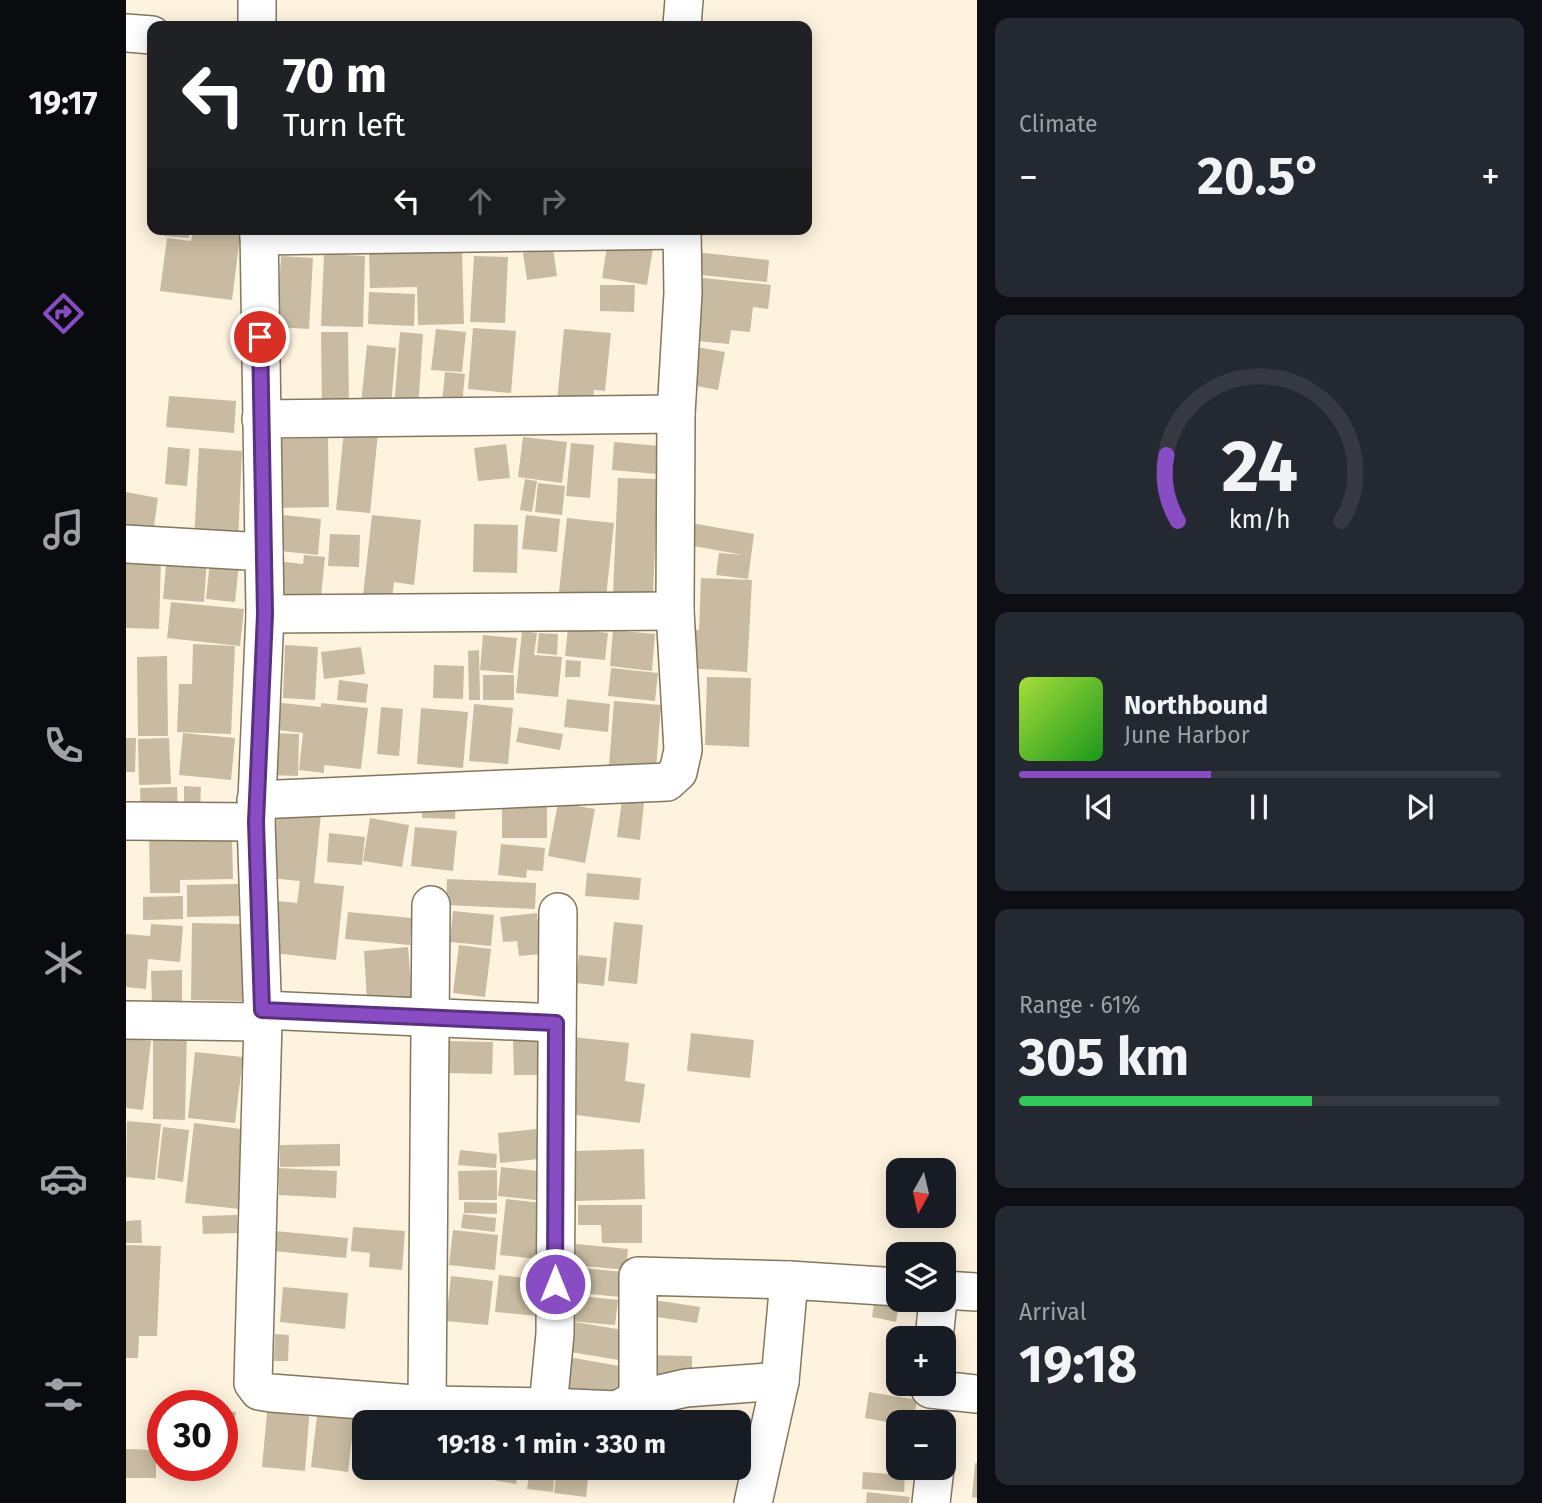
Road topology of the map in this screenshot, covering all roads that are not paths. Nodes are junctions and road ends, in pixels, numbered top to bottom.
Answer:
1 (257, 0) edge
2 (684, 0) edge
3 (257, 21) edge
4 (682, 21) edge
5 (126, 33) edge
6 (147, 35) edge
7 (259, 235) edge
8 (682, 235) edge
9 (676, 414) junction
10 (261, 419) junction
11 (126, 544) edge
12 (264, 552) junction
13 (675, 611) junction
14 (265, 614) junction
15 (256, 811) junction
16 (126, 821) edge
17 (431, 905) dead end
18 (558, 912) dead end
19 (262, 1016) junction
20 (430, 1017) junction
21 (126, 1020) edge
22 (556, 1023) junction
23 (789, 1280) junction
24 (886, 1286) edge
25 (956, 1291) edge
26 (977, 1292) edge
27 (780, 1381) junction
28 (638, 1399) junction
29 (427, 1405) junction
30 (548, 1407) junction
31 (934, 1480) edge
32 (753, 1503) edge
33 (932, 1503) edge

1 - 3 street
2 - 4 street
5 - 6 street
7 - 10 street
8 - 9 street
9 - 10 street
9 - 13 street
10 - 12 street
11 - 12 street
12 - 14 street
13 - 14 street
13 - 15 street
14 - 15 street
15 - 16 street
15 - 19 street
17 - 20 street
18 - 22 street
19 - 20 street
19 - 21 street
19 - 29 street
20 - 22 street
20 - 29 street
22 - 30 street
23 - 24 street
23 - 27 street
23 - 28 street
25 - 26 street
27 - 28 street
27 - 32 street
28 - 30 street
29 - 30 street
31 - 33 street

